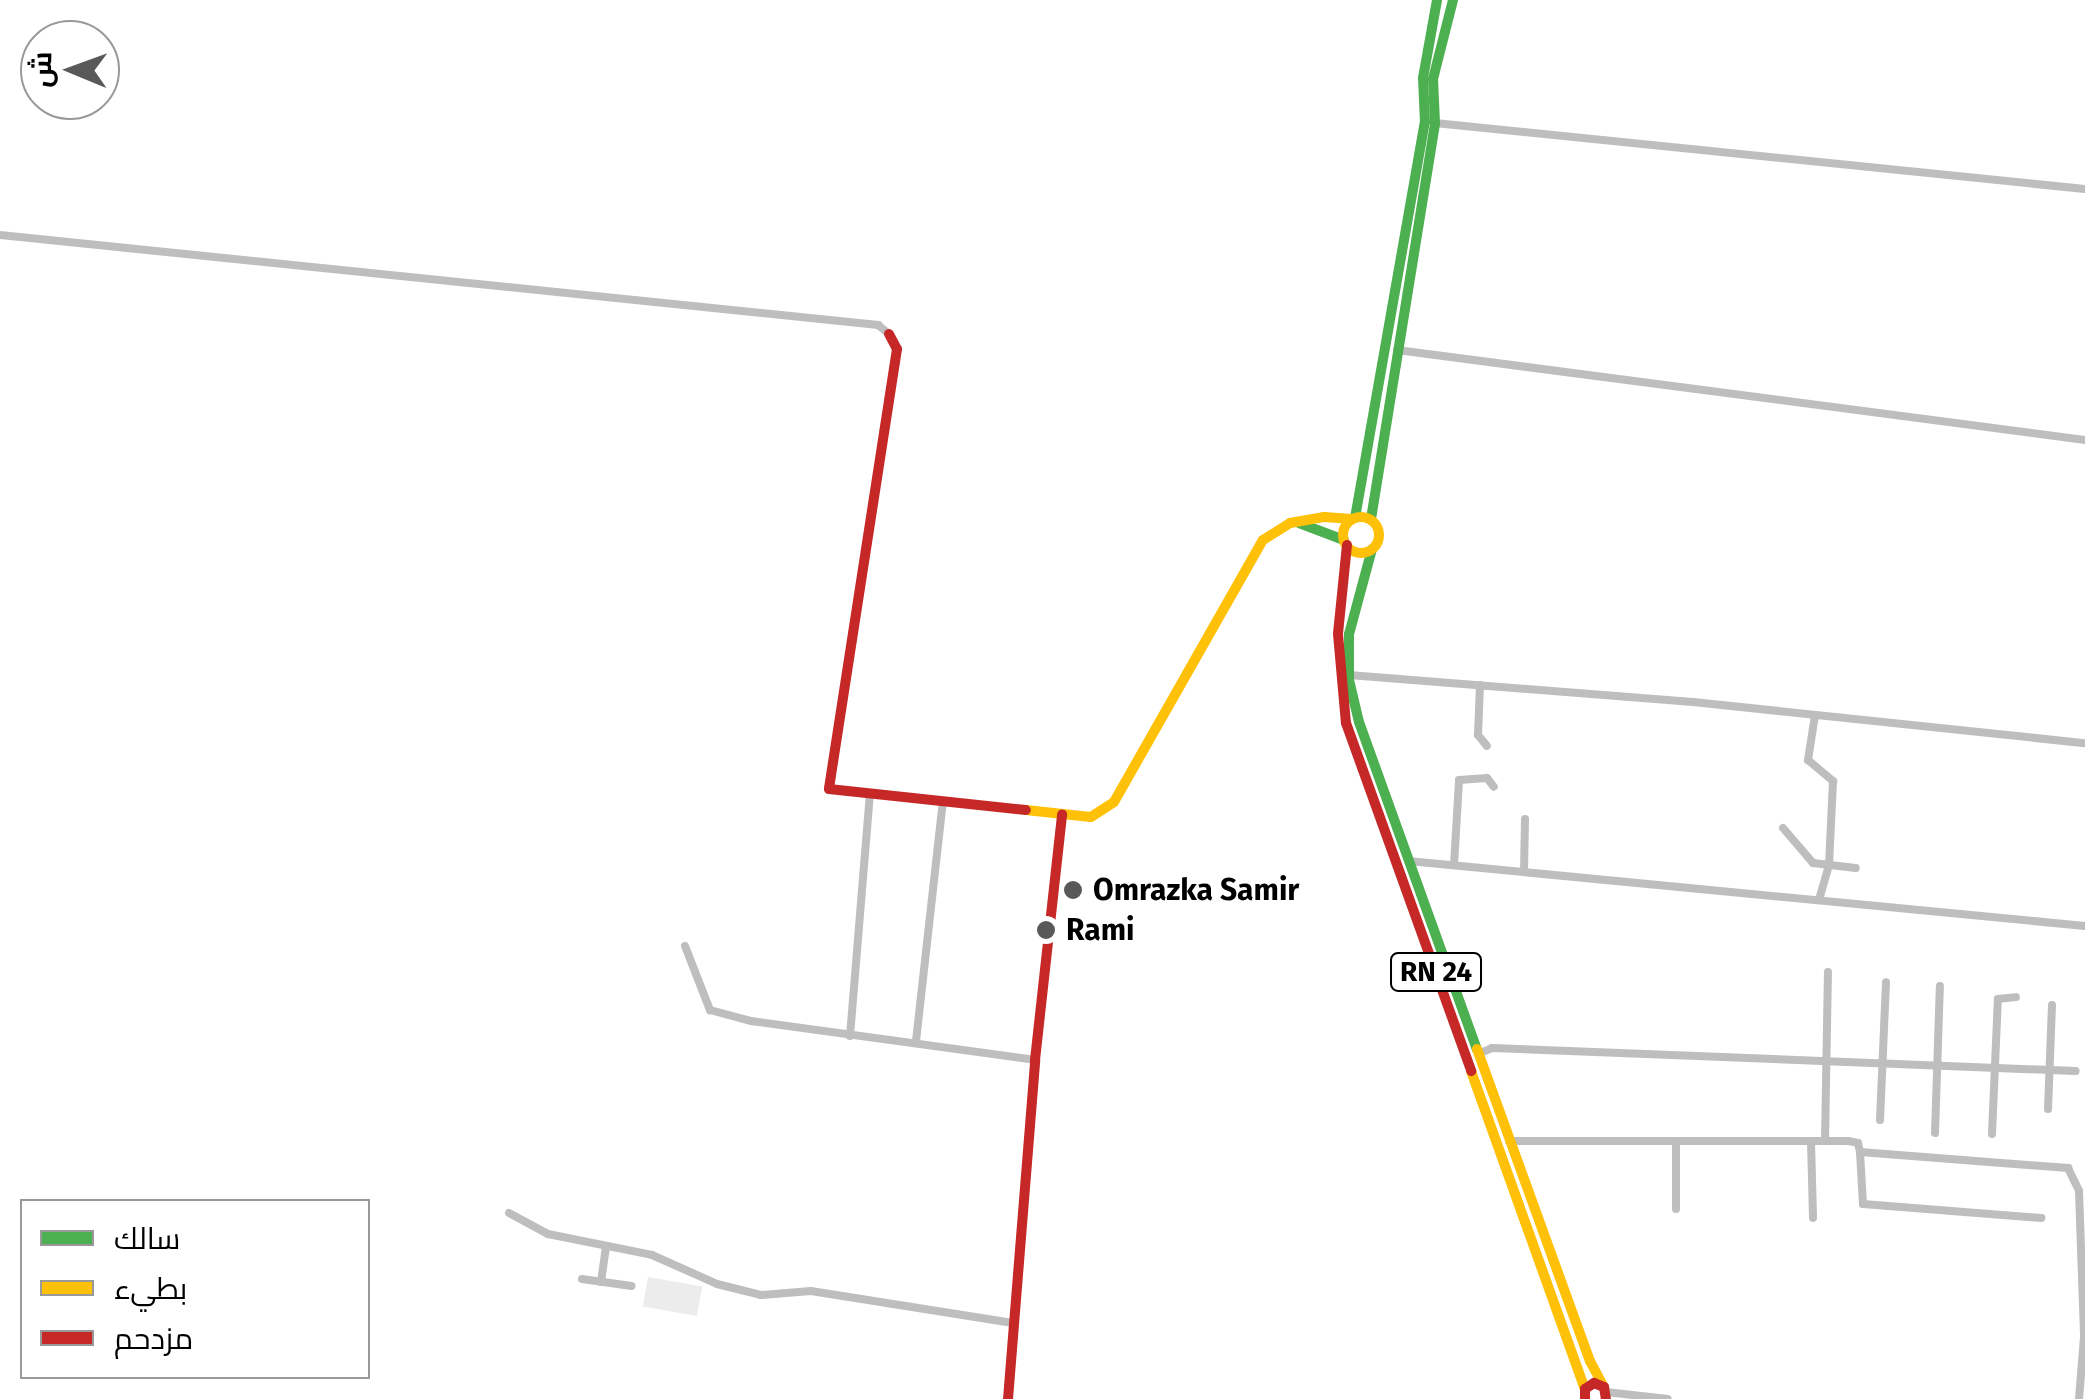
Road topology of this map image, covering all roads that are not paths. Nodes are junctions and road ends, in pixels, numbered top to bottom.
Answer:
1 (1437, 0) edge
2 (1453, 0) edge
3 (1435, 122) junction
4 (2085, 190) edge
5 (0, 236) edge
6 (890, 334) joint
7 (1397, 350) junction
8 (2085, 440) edge
9 (1353, 518) junction
10 (1371, 519) junction
11 (1298, 522) junction
12 (1345, 543) junction
13 (1372, 549) junction
14 (1349, 675) junction
15 (1480, 685) junction
16 (1815, 715) junction
17 (2085, 743) edge
18 (1488, 746) dead end
19 (1494, 787) dead end
20 (870, 795) junction
21 (943, 802) junction
22 (1062, 814) junction
23 (1525, 819) dead end
24 (1782, 828) dead end
25 (1407, 861) junction
26 (1454, 865) junction
27 (1829, 865) junction
28 (1856, 868) dead end
29 (1524, 872) junction
30 (1819, 900) junction
31 (2085, 926) edge
32 (685, 946) dead end
33 (1828, 972) dead end
34 (1886, 982) dead end
35 (1940, 986) dead end
36 (2016, 996) dead end
37 (2052, 1004) dead end
38 (850, 1036) junction
39 (916, 1041) junction
40 (1478, 1055) junction
41 (1035, 1060) junction
42 (1826, 1061) junction
43 (1882, 1064) junction
44 (1938, 1066) junction
45 (1994, 1068) junction
46 (2050, 1070) junction
47 (2076, 1071) dead end
48 (2048, 1109) dead end
49 (1880, 1120) dead end
50 (1935, 1132) dead end
51 (1992, 1134) dead end
52 (1510, 1141) junction
53 (1812, 1141) junction
54 (1825, 1141) junction
55 (1676, 1142) junction
56 (1860, 1152) junction
57 (1676, 1209) dead end
58 (509, 1213) dead end
59 (1813, 1218) dead end
60 (2041, 1218) dead end
61 (2083, 1245) edge
62 (606, 1247) junction
63 (582, 1279) dead end
64 (600, 1282) junction
65 (632, 1286) dead end
66 (2084, 1317) edge
67 (1014, 1323) junction
68 (1585, 1394) edge
69 (1606, 1395) edge
70 (1008, 1399) edge
71 (1668, 1399) edge
72 (2078, 1399) edge

1 - 9 main road
2 - 3 main road
3 - 4 street
3 - 7 main road
5 - 6 street
6 - 20 main road
7 - 8 street
7 - 10 main road
9 - 10 main road
9 - 11 main road
9 - 12 main road
10 - 13 main road
11 - 12 main road
11 - 22 main road
12 - 13 main road
12 - 68 main road, RN 24
13 - 14 main road, RN 24
14 - 15 street
14 - 25 main road, RN 24
15 - 16 street
15 - 18 street
16 - 17 street
16 - 27 street
19 - 26 street
20 - 21 main road
20 - 38 street
21 - 22 main road
21 - 39 street
22 - 41 main road
23 - 29 street
24 - 27 street
25 - 26 street
25 - 40 main road, RN 24
26 - 29 street
27 - 28 street
27 - 30 street
29 - 30 street
30 - 31 street
32 - 38 street
33 - 42 street
34 - 43 street
35 - 44 street
36 - 45 street
37 - 46 street
38 - 39 street
39 - 41 street
40 - 42 street
40 - 52 main road, RN 24
41 - 67 main road
42 - 43 street
42 - 54 street
43 - 44 street
43 - 49 street
44 - 45 street
44 - 50 street
45 - 46 street
45 - 51 street
46 - 47 street
46 - 48 street
52 - 55 street
52 - 69 main road, RN 24
53 - 54 street
53 - 55 street
53 - 59 street
54 - 56 street
55 - 57 street
56 - 60 street
56 - 61 street
58 - 62 street
61 - 66 street
62 - 64 street
62 - 67 street
63 - 64 street
64 - 65 street
66 - 72 street
67 - 70 main road
68 - 69 main road
69 - 71 street

